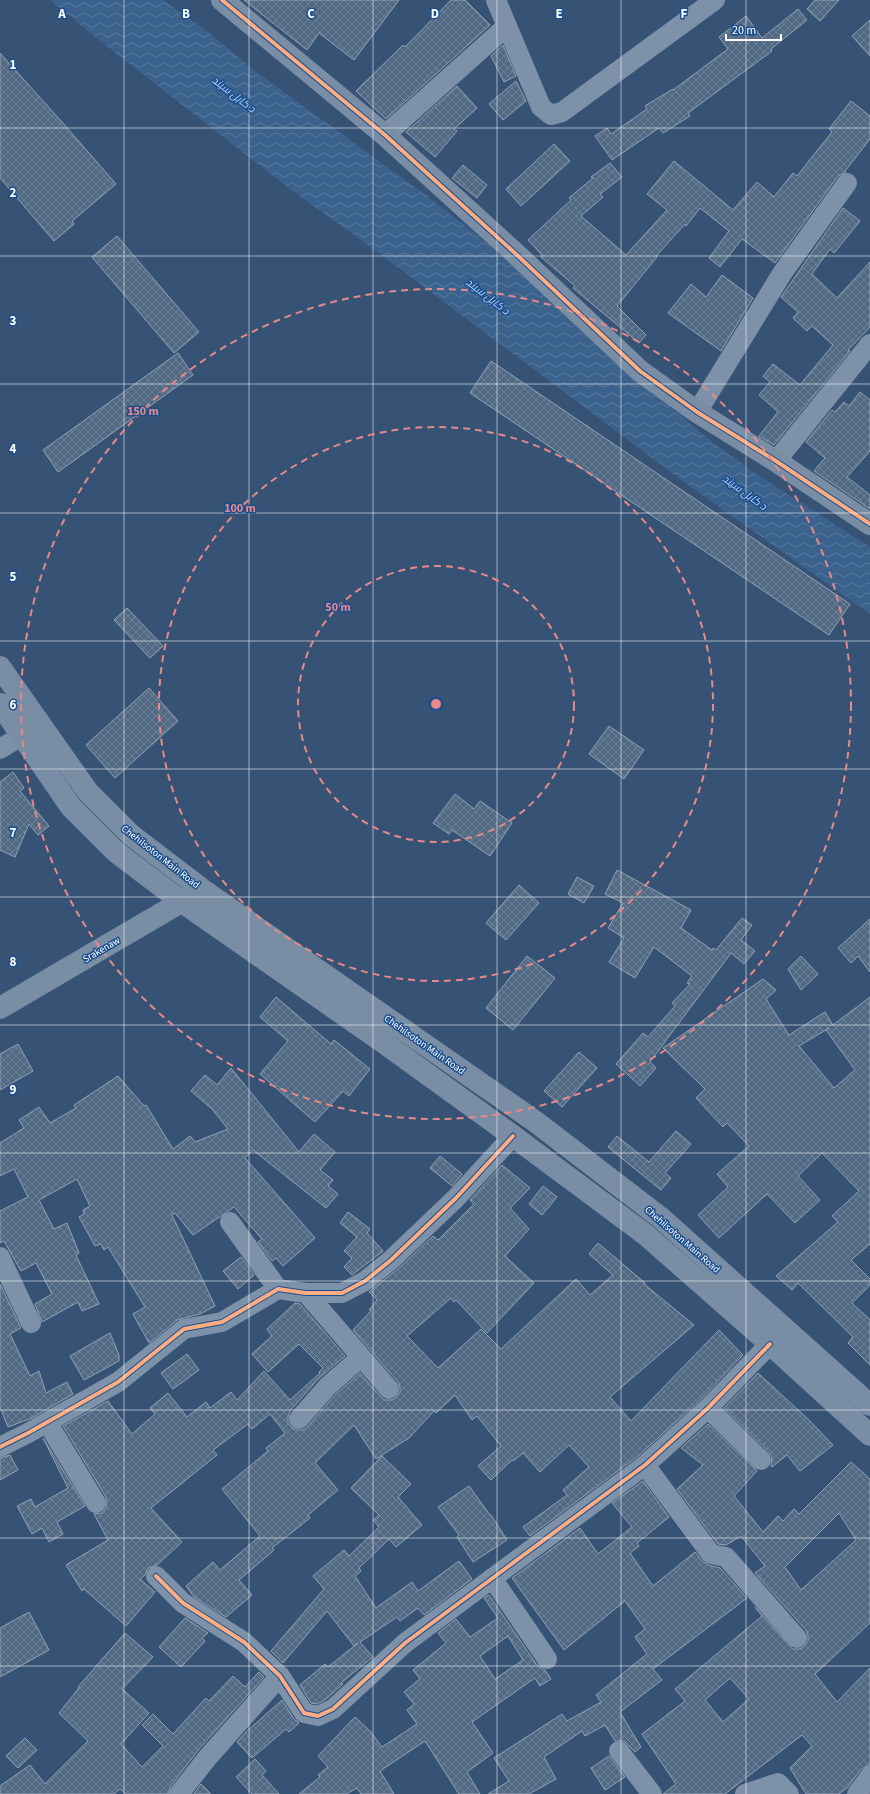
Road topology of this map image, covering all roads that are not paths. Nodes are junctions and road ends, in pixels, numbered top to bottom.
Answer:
1 (222, 0) edge
2 (496, 0) edge
3 (715, 0) edge
4 (507, 26) junction
5 (386, 135) junction
6 (847, 184) dead end
7 (870, 344) edge
8 (697, 412) junction
9 (776, 461) junction
10 (870, 524) edge
11 (0, 667) edge
12 (0, 704) edge
13 (23, 735) junction
14 (0, 749) edge
15 (203, 890) junction
16 (182, 902) junction
17 (0, 1008) edge
18 (513, 1136) junction
19 (230, 1222) dead end
20 (0, 1257) edge
21 (278, 1289) junction
22 (306, 1293) junction
23 (30, 1323) dead end
24 (770, 1344) junction
25 (361, 1357) junction
26 (389, 1389) dead end
27 (870, 1405) edge
28 (708, 1408) junction
29 (298, 1419) dead end
30 (48, 1422) junction
31 (870, 1435) edge
32 (0, 1447) edge
33 (761, 1460) dead end
34 (645, 1465) junction
35 (96, 1503) dead end
36 (156, 1576) dead end
37 (492, 1578) junction
38 (797, 1638) dead end
39 (548, 1659) dead end
40 (280, 1676) junction
41 (619, 1751) dead end
42 (870, 1776) edge
43 (179, 1794) edge
44 (652, 1794) edge
45 (745, 1794) edge
46 (789, 1794) edge
47 (856, 1794) edge

1 - 5 main road
2 - 4 street
3 - 4 street
4 - 5 street
5 - 8 main road
6 - 8 street
7 - 9 street
8 - 9 main road
9 - 10 main road
11 - 15 main road, Chehilsoton Main Road
12 - 13 main road
13 - 14 street
13 - 16 main road
15 - 16 main road, Srakenaw
15 - 27 main road, Chehilsoton Main Road
16 - 17 main road, Srakenaw
16 - 18 main road
18 - 22 street
18 - 24 main road
19 - 21 street
20 - 23 street
21 - 22 street
21 - 30 street
22 - 25 street
24 - 28 street
24 - 31 main road
25 - 26 street
25 - 29 street
28 - 33 street
28 - 34 street
30 - 32 street
30 - 35 street
34 - 37 street
34 - 38 street
36 - 40 street
37 - 39 street
37 - 40 street
40 - 43 street
41 - 44 street
42 - 47 street
45 - 46 street

